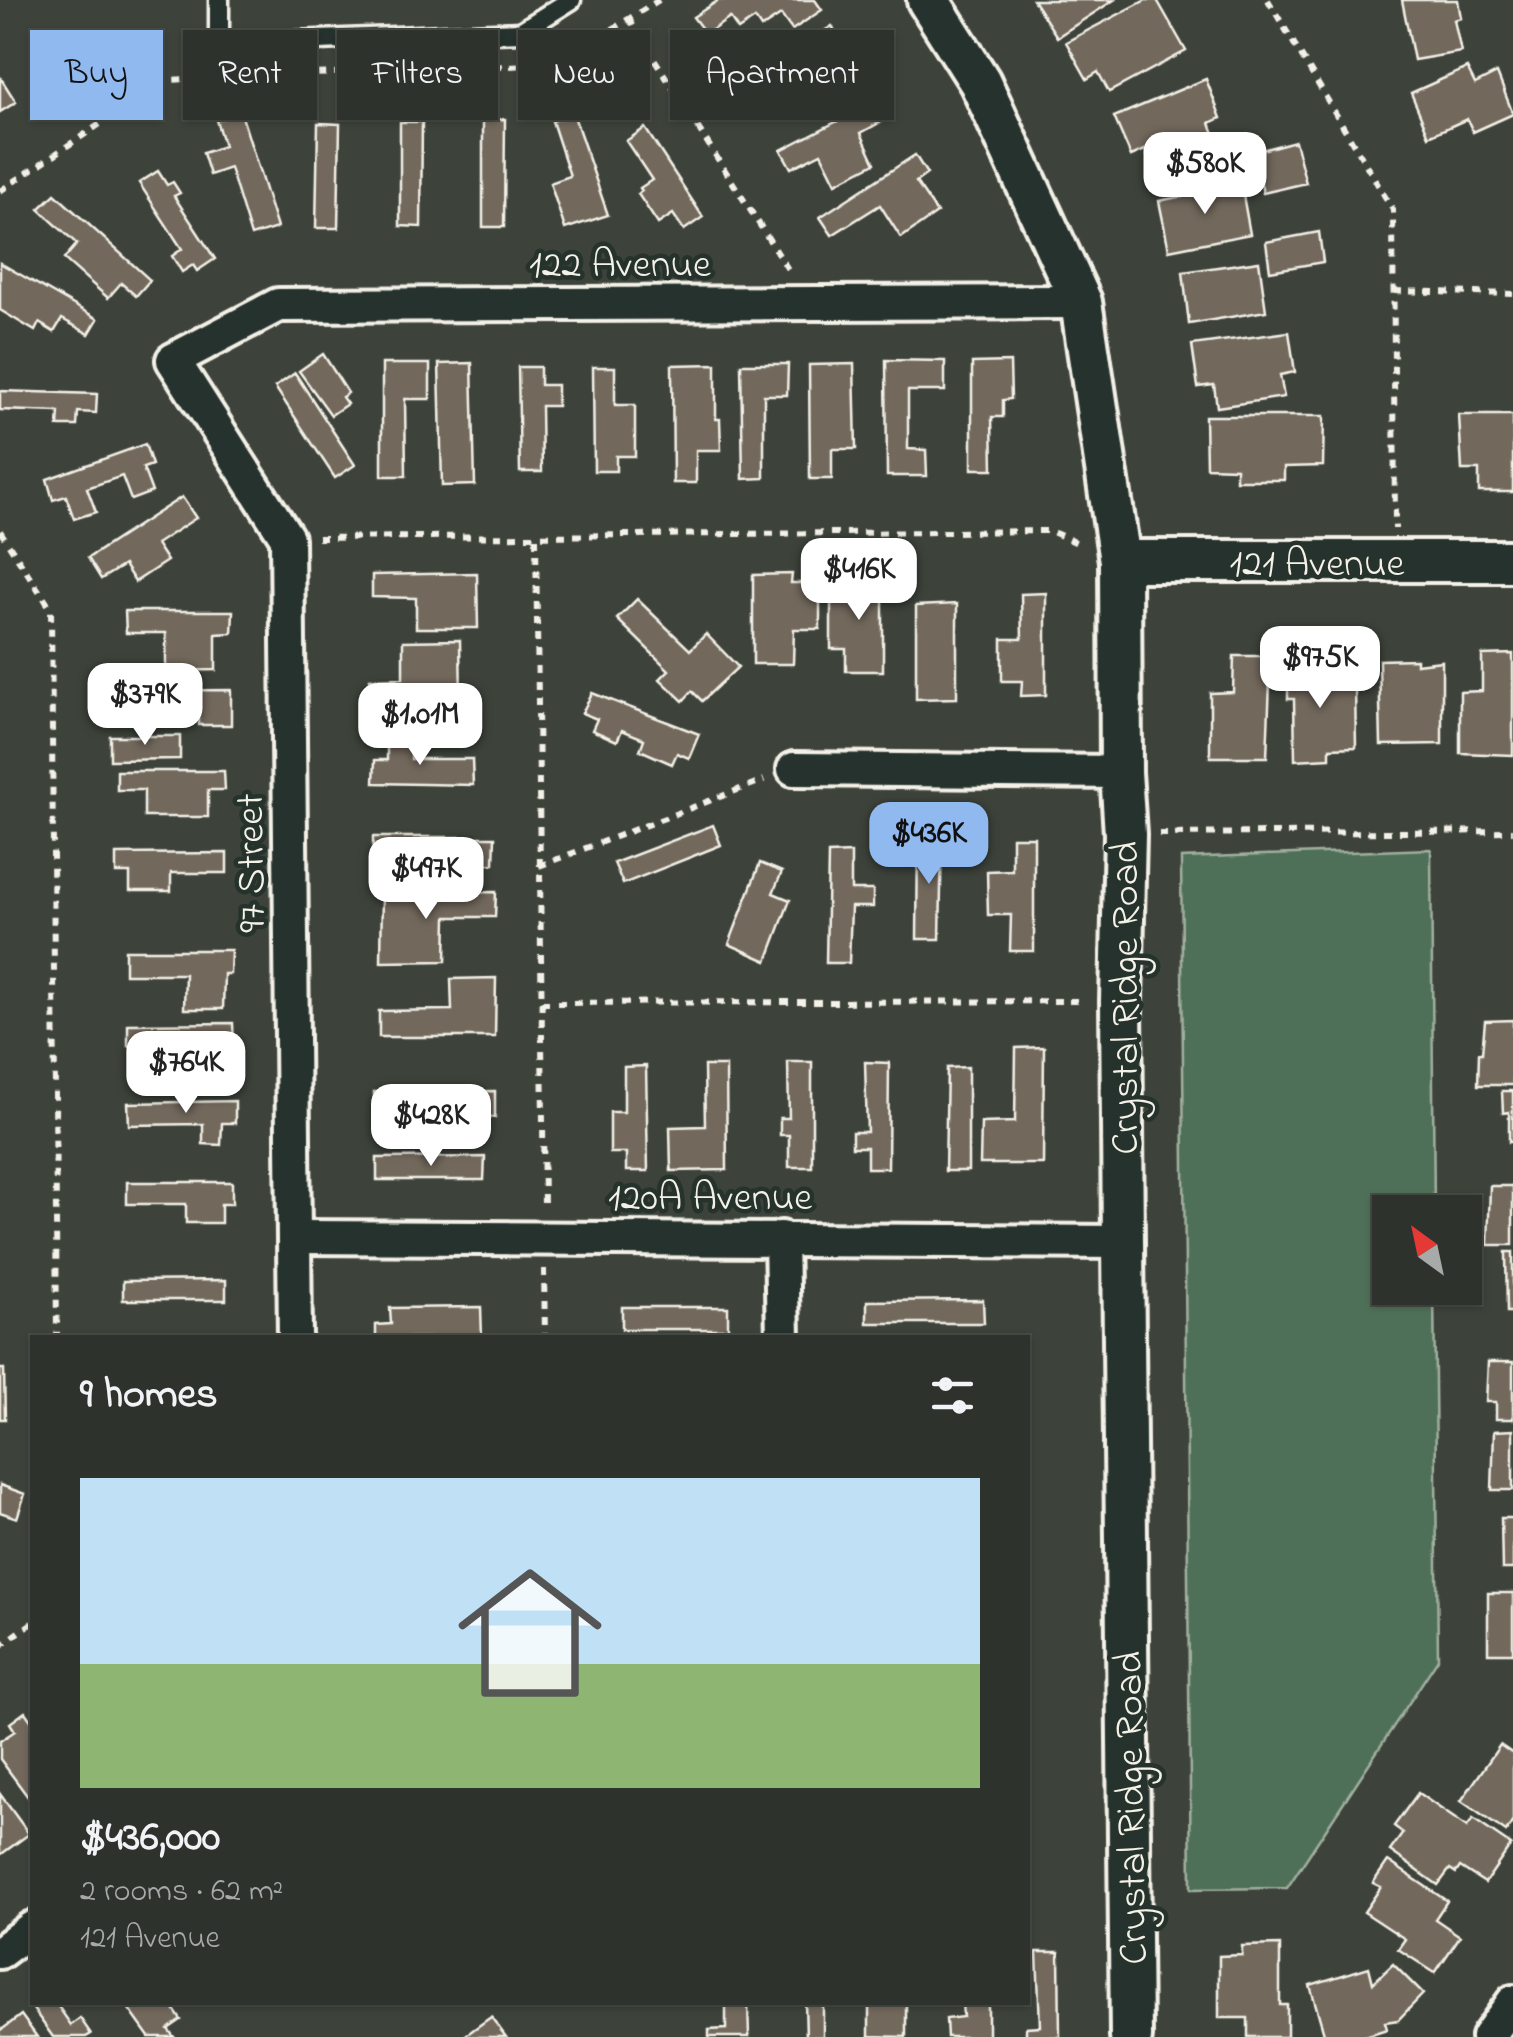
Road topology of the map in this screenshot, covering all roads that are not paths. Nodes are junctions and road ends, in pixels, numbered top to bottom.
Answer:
1 (220, 0) edge
2 (571, 0) edge
3 (928, 0) edge
4 (1081, 302) junction
5 (287, 538) joint
6 (1513, 561) edge
7 (1120, 562) junction
8 (794, 770) road end
9 (1120, 772) junction
10 (296, 1237) junction
11 (781, 1238) junction
12 (1123, 1242) junction
13 (295, 1335) edge
14 (783, 1335) edge
15 (30, 1930) edge
16 (0, 1952) edge
17 (1513, 2002) edge
18 (1131, 2037) edge
19 (1488, 2037) edge

1 - 2 lane
3 - 4 street, Crystal Ridge Road
4 - 5 street, 122 Avenue
4 - 7 street, Crystal Ridge Road
5 - 10 street, 97 Street
6 - 7 street, 121 Avenue
7 - 9 street, Crystal Ridge Road
8 - 9 street
9 - 12 street, Crystal Ridge Road
10 - 11 street, 120A Avenue
10 - 13 street, 97 Street
11 - 12 street, 120A Avenue
11 - 14 street
12 - 18 street, Crystal Ridge Road
15 - 16 street
17 - 19 street

